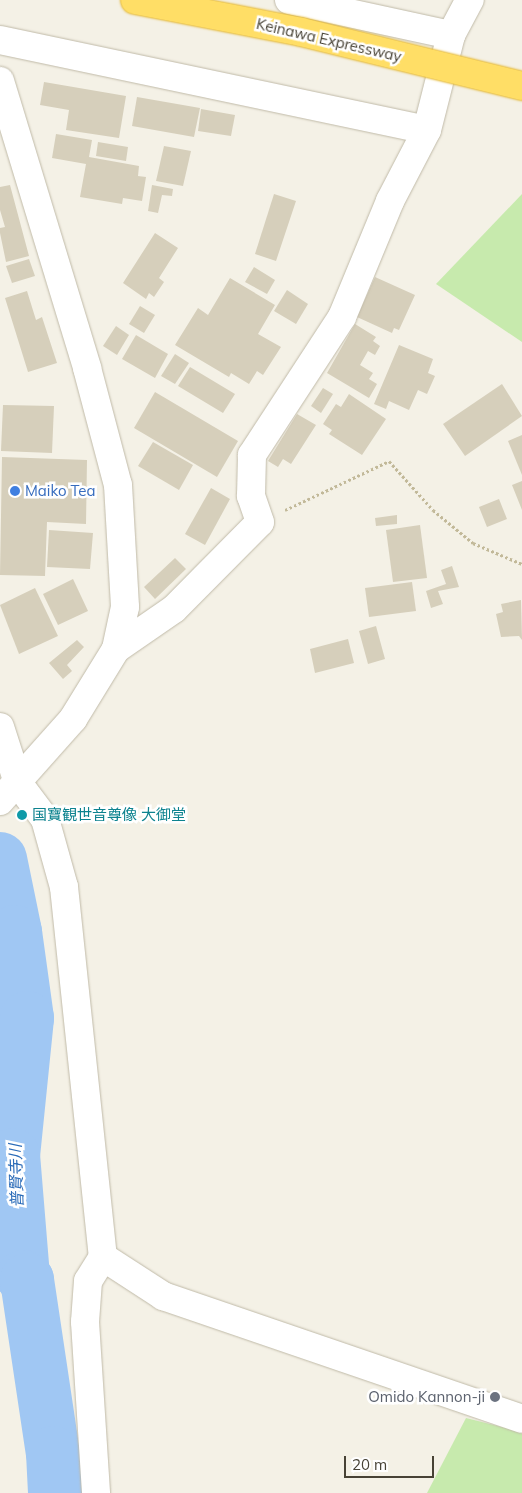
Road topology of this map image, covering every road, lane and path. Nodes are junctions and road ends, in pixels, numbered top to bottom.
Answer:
1 (135, 0) edge
2 (290, 0) edge
3 (470, 0) edge
4 (451, 35) junction
5 (0, 40) edge
6 (0, 82) edge
7 (522, 86) edge
8 (427, 130) junction
9 (260, 522) junction
10 (522, 564) edge
11 (116, 649) junction
12 (0, 726) edge
13 (9, 792) edge
14 (103, 1257) junction
15 (522, 1418) edge
16 (96, 1493) edge

1 - 7 highway, Keinawa Expressway, bridge
2 - 4 street
3 - 4 street
4 - 8 street
5 - 8 street
6 - 11 street
8 - 9 street
9 - 10 path
9 - 11 street
11 - 13 street
12 - 13 street
13 - 14 street
14 - 15 street
14 - 16 street

